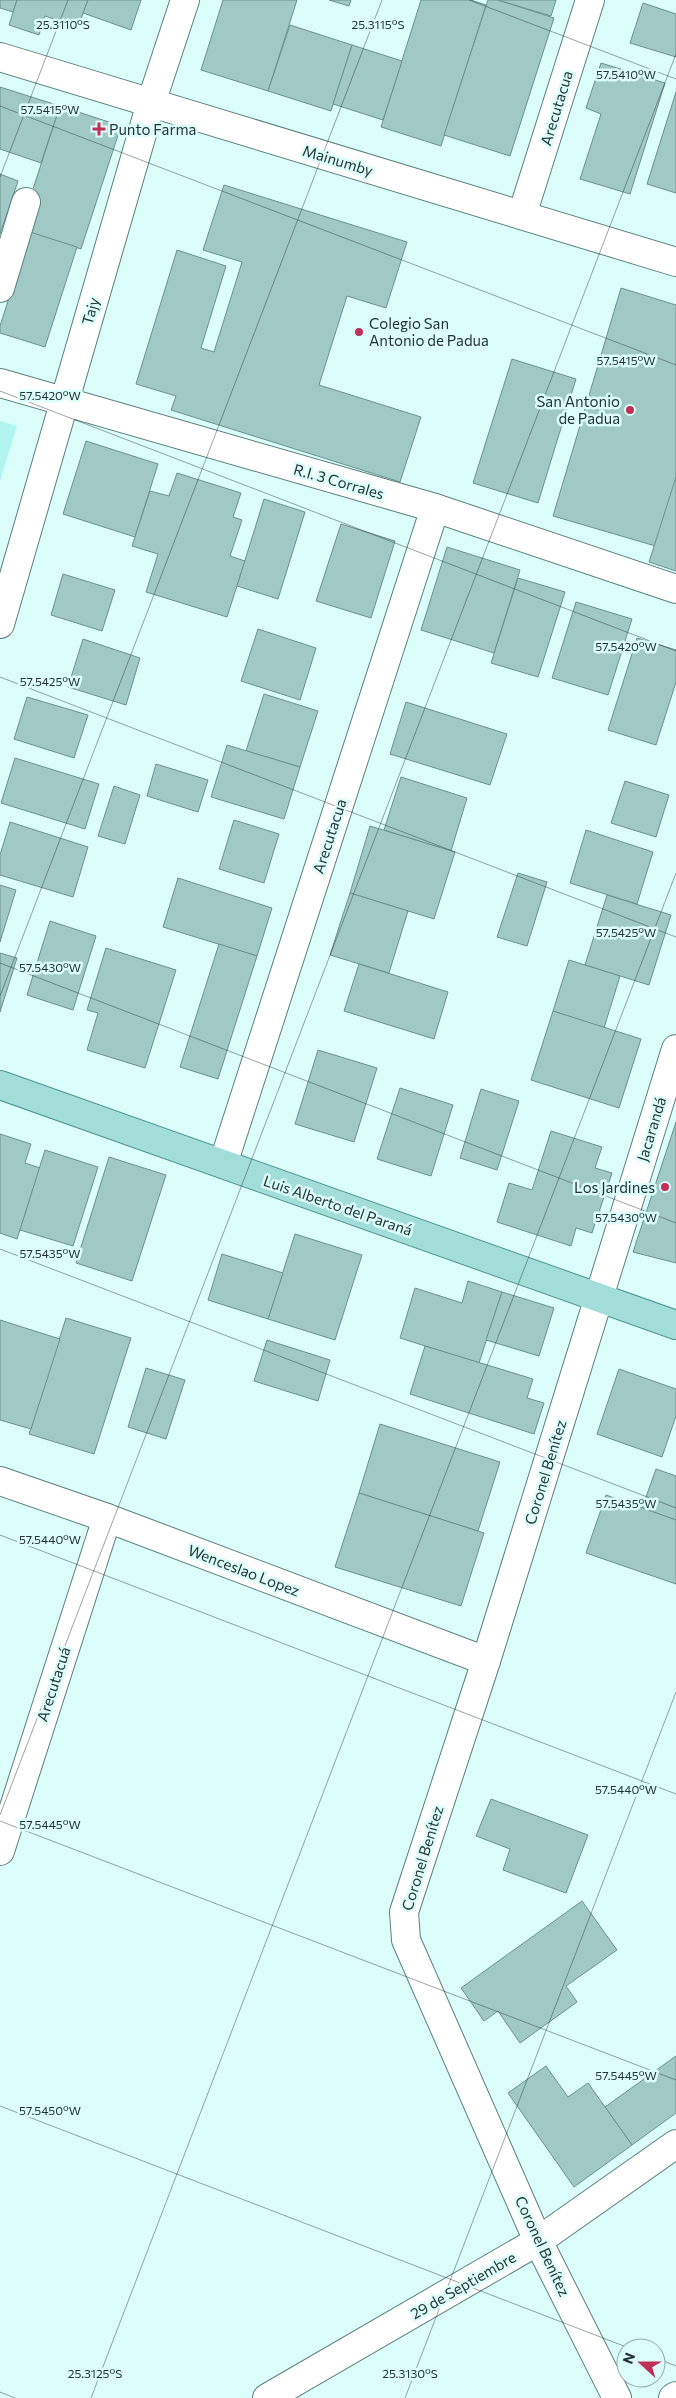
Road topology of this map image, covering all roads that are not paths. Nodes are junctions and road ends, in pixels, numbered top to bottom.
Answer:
1 (184, 0) edge
2 (590, 0) edge
3 (0, 58) edge
4 (152, 103) junction
5 (26, 202) dead end
6 (522, 215) junction
7 (676, 262) edge
8 (0, 288) edge
9 (0, 383) edge
10 (63, 402) junction
11 (435, 508) junction
12 (676, 589) edge
13 (0, 624) edge
14 (676, 1049) edge
15 (0, 1085) edge
16 (223, 1164) junction
17 (600, 1296) junction
18 (676, 1325) edge
19 (0, 1481) edge
20 (106, 1518) junction
21 (486, 1661) junction
22 (0, 1851) edge
23 (676, 2144) edge
24 (538, 2241) junction
25 (676, 2396) edge
26 (267, 2398) edge
27 (617, 2398) edge
28 (673, 2398) edge

1 - 4 street, Tajy
2 - 6 street, Arecutacua
3 - 4 street, Mainumby
4 - 6 street, Mainumby
4 - 10 street, Tajy
5 - 8 street
6 - 7 street, Mainumby
9 - 10 street, R.I. 3 Corrales
10 - 11 street, R.I. 3 Corrales
10 - 13 street, Tajy
11 - 12 street, R.I. 3 Corrales
11 - 16 street, Arecutacua
14 - 17 street, Jacarandá
15 - 16 main road, Luis Alberto del Paraná
16 - 17 main road, Luis Alberto del Paraná
17 - 18 main road, Luis Alberto del Paraná
17 - 21 street, Coronel Benítez
19 - 20 street, Wenceslao Lopez
20 - 21 street, Wenceslao Lopez
20 - 22 street, Arecutacuá
21 - 24 street, Coronel Benítez
23 - 24 street, 29 de Septiembre
24 - 26 street, 29 de Septiembre
24 - 27 street, Coronel Benítez
25 - 28 street

